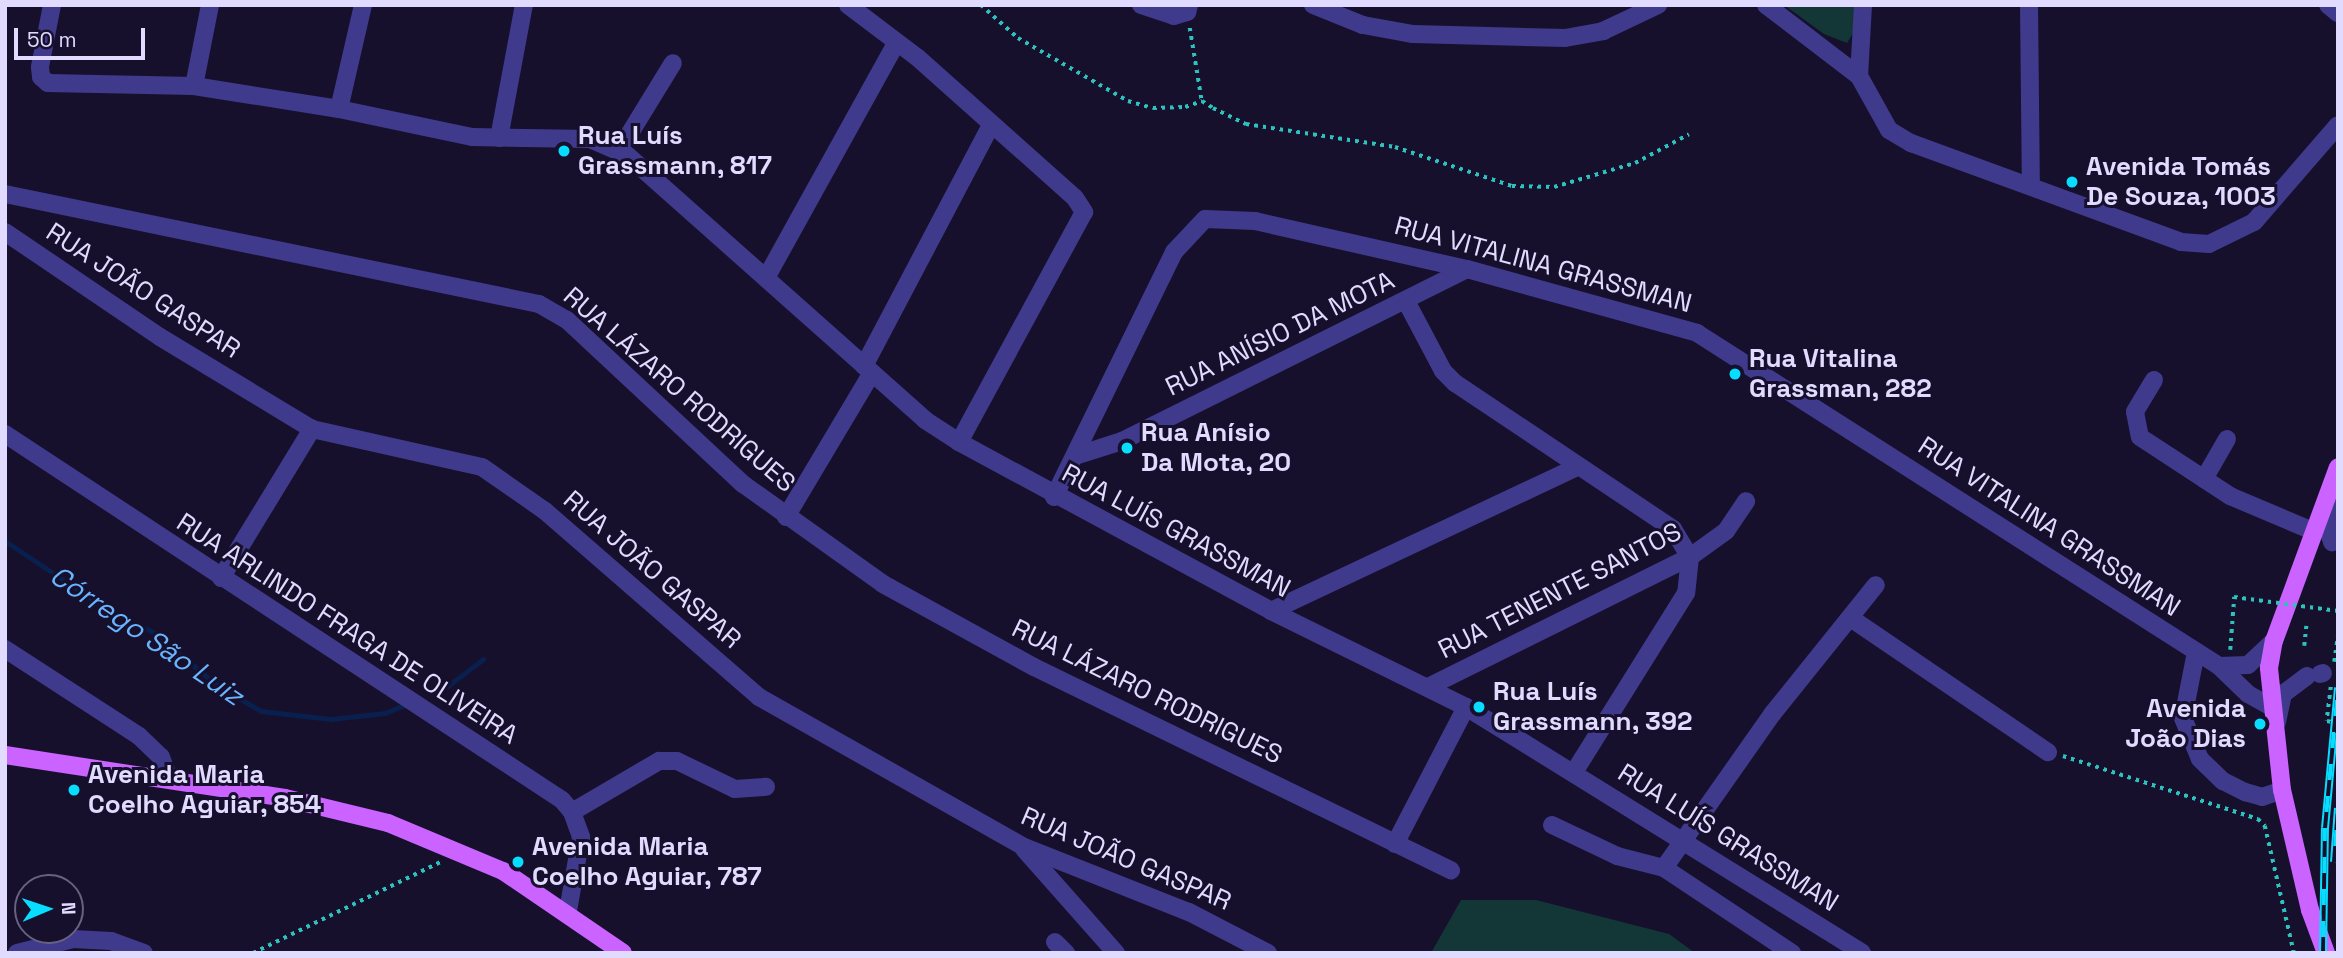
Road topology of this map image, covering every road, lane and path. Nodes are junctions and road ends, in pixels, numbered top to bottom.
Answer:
1 (52, 5) edge
2 (210, 5) edge
3 (363, 5) edge
4 (524, 5) edge
5 (848, 5) edge
6 (981, 5) edge
7 (1142, 5) edge
8 (1313, 5) edge
9 (1658, 5) edge
10 (1766, 5) edge
11 (1863, 5) edge
12 (2029, 5) edge
13 (2328, 5) edge
14 (1188, 9) edge
15 (2338, 13) edge
16 (896, 43) junction
17 (673, 63) dead end
18 (1859, 76) junction
19 (194, 86) junction
20 (1202, 101) junction
21 (339, 109) junction
22 (991, 125) junction
23 (2338, 125) edge
24 (1689, 134) dead end
25 (499, 138) junction
26 (618, 150) junction
27 (2031, 186) junction
28 (5, 194) edge
29 (5, 232) edge
30 (1467, 269) junction
31 (766, 278) junction
32 (1406, 301) junction
33 (868, 370) junction
34 (2154, 380) dead end
35 (312, 429) junction
36 (5, 434) edge
37 (2227, 439) dead end
38 (959, 442) junction
39 (1075, 456) junction
40 (1577, 467) junction
41 (2338, 467) edge
42 (2204, 479) junction
43 (1054, 497) junction
44 (1746, 501) dead end
45 (786, 517) junction
46 (2313, 531) junction
47 (2332, 542) dead end
48 (1690, 558) junction
49 (221, 578) junction
50 (1877, 585) dead end
51 (1271, 611) junction
52 (2338, 611) edge
53 (1852, 619) junction
54 (2306, 626) dead end
55 (2274, 641) junction
56 (2304, 646) dead end
57 (5, 649) edge
58 (2196, 652) junction
59 (2224, 666) junction
60 (2317, 674) dead end
61 (1428, 687) junction
62 (2272, 707) junction
63 (1466, 708) junction
64 (2274, 729) junction
65 (2048, 751) joint
66 (5, 755) edge
67 (1574, 772) junction
68 (169, 779) junction
69 (766, 788) dead end
70 (2282, 790) junction
71 (572, 812) junction
72 (1552, 825) dead end
73 (1681, 839) junction
74 (1395, 844) junction
75 (1022, 846) junction
76 (461, 852) junction
77 (1664, 868) junction
78 (1451, 870) dead end
79 (568, 911) junction
80 (17, 953) edge
81 (144, 953) edge
82 (253, 953) edge
83 (623, 953) edge
84 (1116, 953) edge
85 (1268, 953) edge
86 (1792, 953) edge
87 (1862, 953) edge
88 (2294, 953) edge
89 (2326, 953) edge

1 - 19 street, RUA LUÍS GRASSMAN
2 - 19 street
3 - 21 street
4 - 25 street
5 - 16 street
6 - 20 path
7 - 14 street
8 - 9 street
10 - 18 street
11 - 18 street
12 - 27 street
13 - 15 street
14 - 20 path
16 - 22 street
16 - 31 street
17 - 26 street
18 - 27 street
19 - 21 street, RUA LUÍS GRASSMAN
20 - 24 path
21 - 25 street, RUA LUÍS GRASSMAN
22 - 33 street
22 - 38 street
23 - 27 street
25 - 26 street, RUA LUÍS GRASSMAN
26 - 31 street, RUA LUÍS GRASSMAN
28 - 45 street, RUA LÁZARO RODRIGUES
29 - 35 street, RUA JOÃO GASPAR
30 - 32 street, RUA ANÍSIO DA MOTA
30 - 39 street, RUA VITALINA GRASSMAN
30 - 58 street, RUA VITALINA GRASSMAN
31 - 33 street, RUA LUÍS GRASSMAN
32 - 39 street, RUA ANÍSIO DA MOTA
32 - 40 street
33 - 38 street, RUA LUÍS GRASSMAN
33 - 45 street
34 - 42 street
35 - 49 street
35 - 75 street, RUA JOÃO GASPAR
36 - 49 street, RUA ARLINDO FRAGA DE OLIVEIRA
37 - 42 street
38 - 43 street, RUA LUÍS GRASSMAN
39 - 43 street, RUA VITALINA GRASSMAN
40 - 48 street
40 - 51 street
41 - 46 main road
41 - 47 street
42 - 46 street
43 - 51 street, RUA LUÍS GRASSMAN
44 - 48 street, RUA TENENTE SANTOS
45 - 74 street, RUA LÁZARO RODRIGUES
46 - 55 main road
48 - 61 street, RUA TENENTE SANTOS
48 - 67 street
49 - 71 street, RUA ARLINDO FRAGA DE OLIVEIRA
50 - 53 street
51 - 61 street, RUA LUÍS GRASSMAN
52 - 59 path, bridge
53 - 65 street
53 - 73 street
54 - 56 path
55 - 59 street
55 - 62 main road
57 - 68 street
58 - 59 street, RUA VITALINA GRASSMAN
58 - 70 street
59 - 62 street, RUA VITALINA GRASSMAN
60 - 64 street
61 - 63 street, RUA LUÍS GRASSMAN
62 - 64 main road
63 - 67 street, RUA LUÍS GRASSMAN
63 - 74 street
64 - 70 main road
65 - 88 path
66 - 68 main road
67 - 73 street, RUA LUÍS GRASSMAN
68 - 76 main road
69 - 71 street
70 - 89 main road
71 - 79 street
72 - 77 street
73 - 77 street
73 - 87 street, RUA LUÍS GRASSMAN
74 - 78 street, RUA LÁZARO RODRIGUES
75 - 84 street
75 - 85 street, RUA JOÃO GASPAR
76 - 79 main road
76 - 82 path
77 - 86 street
79 - 83 main road
80 - 81 street

